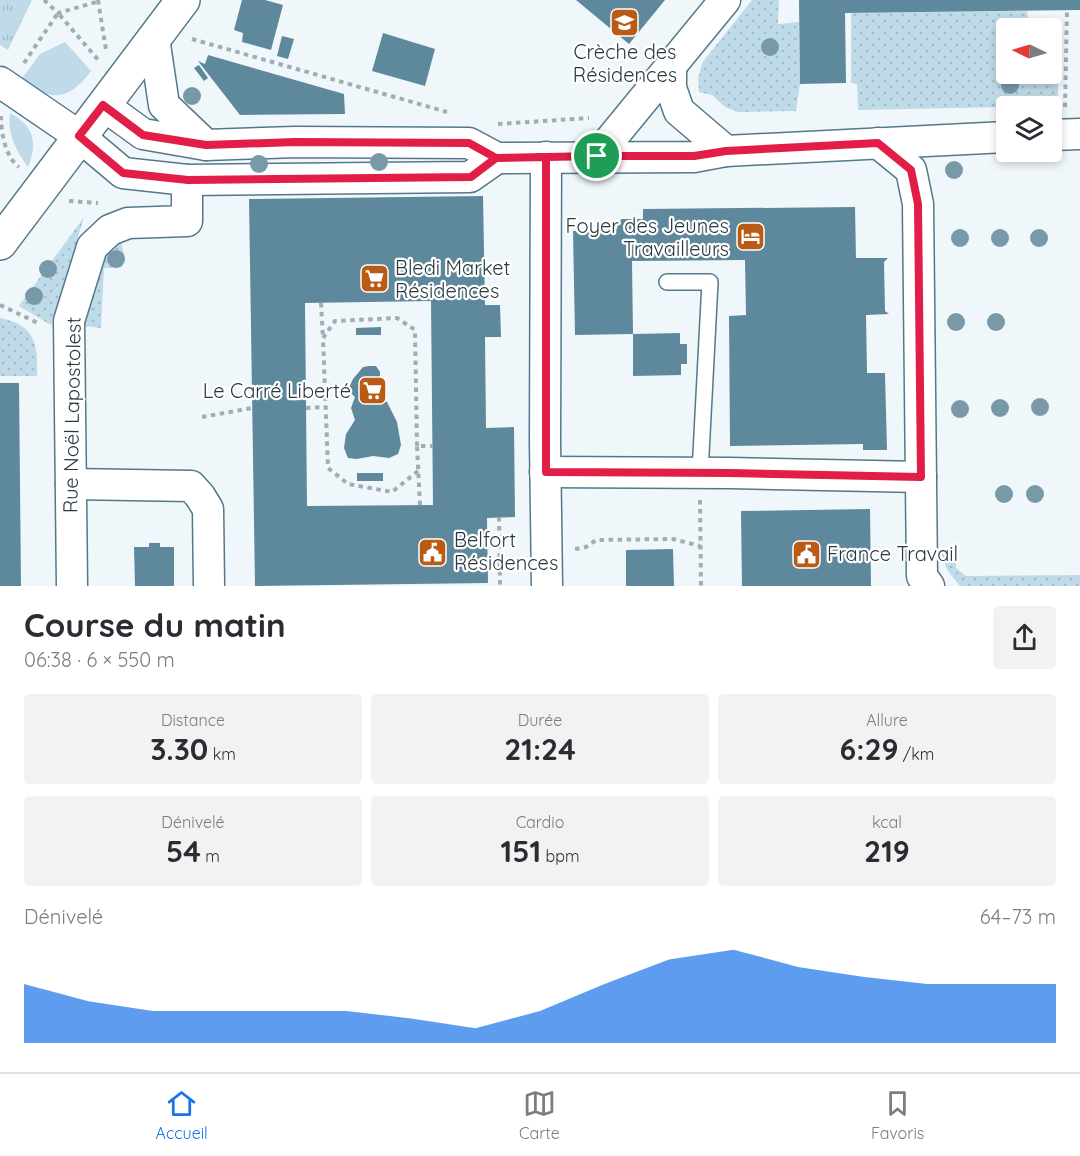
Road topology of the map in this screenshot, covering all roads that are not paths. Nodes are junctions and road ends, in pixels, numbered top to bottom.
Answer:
1 (183, 0) edge
2 (725, 0) edge
3 (153, 38) junction
4 (671, 65) junction
5 (0, 82) edge
6 (112, 92) junction
7 (79, 136) junction
8 (996, 138) edge
9 (972, 139) junction
10 (878, 143) junction
11 (206, 145) junction
12 (726, 151) junction
13 (597, 156) junction
14 (546, 157) junction
15 (496, 158) junction
16 (188, 180) junction
17 (918, 204) junction
18 (0, 243) edge
19 (667, 282) dead end
20 (546, 472) junction
21 (700, 473) junction
22 (921, 477) junction
23 (70, 484) junction
24 (72, 586) edge
25 (209, 586) edge
26 (547, 586) edge
27 (929, 586) edge

1 - 3 street
2 - 4 street
3 - 6 street
3 - 11 street
4 - 12 street
4 - 13 street
5 - 7 street
6 - 7 street
6 - 11 street
7 - 16 street
7 - 18 street
8 - 9 street
9 - 10 street
9 - 17 street
10 - 12 street
10 - 17 street
11 - 15 street
12 - 13 street
13 - 14 street
14 - 15 street
14 - 20 street
15 - 16 street
16 - 23 street, Rue Noël Lapostolest
17 - 22 street
19 - 21 lane
20 - 21 street
20 - 26 street
21 - 22 street
22 - 27 street
23 - 24 street, Rue Noël Lapostolest
23 - 25 street

